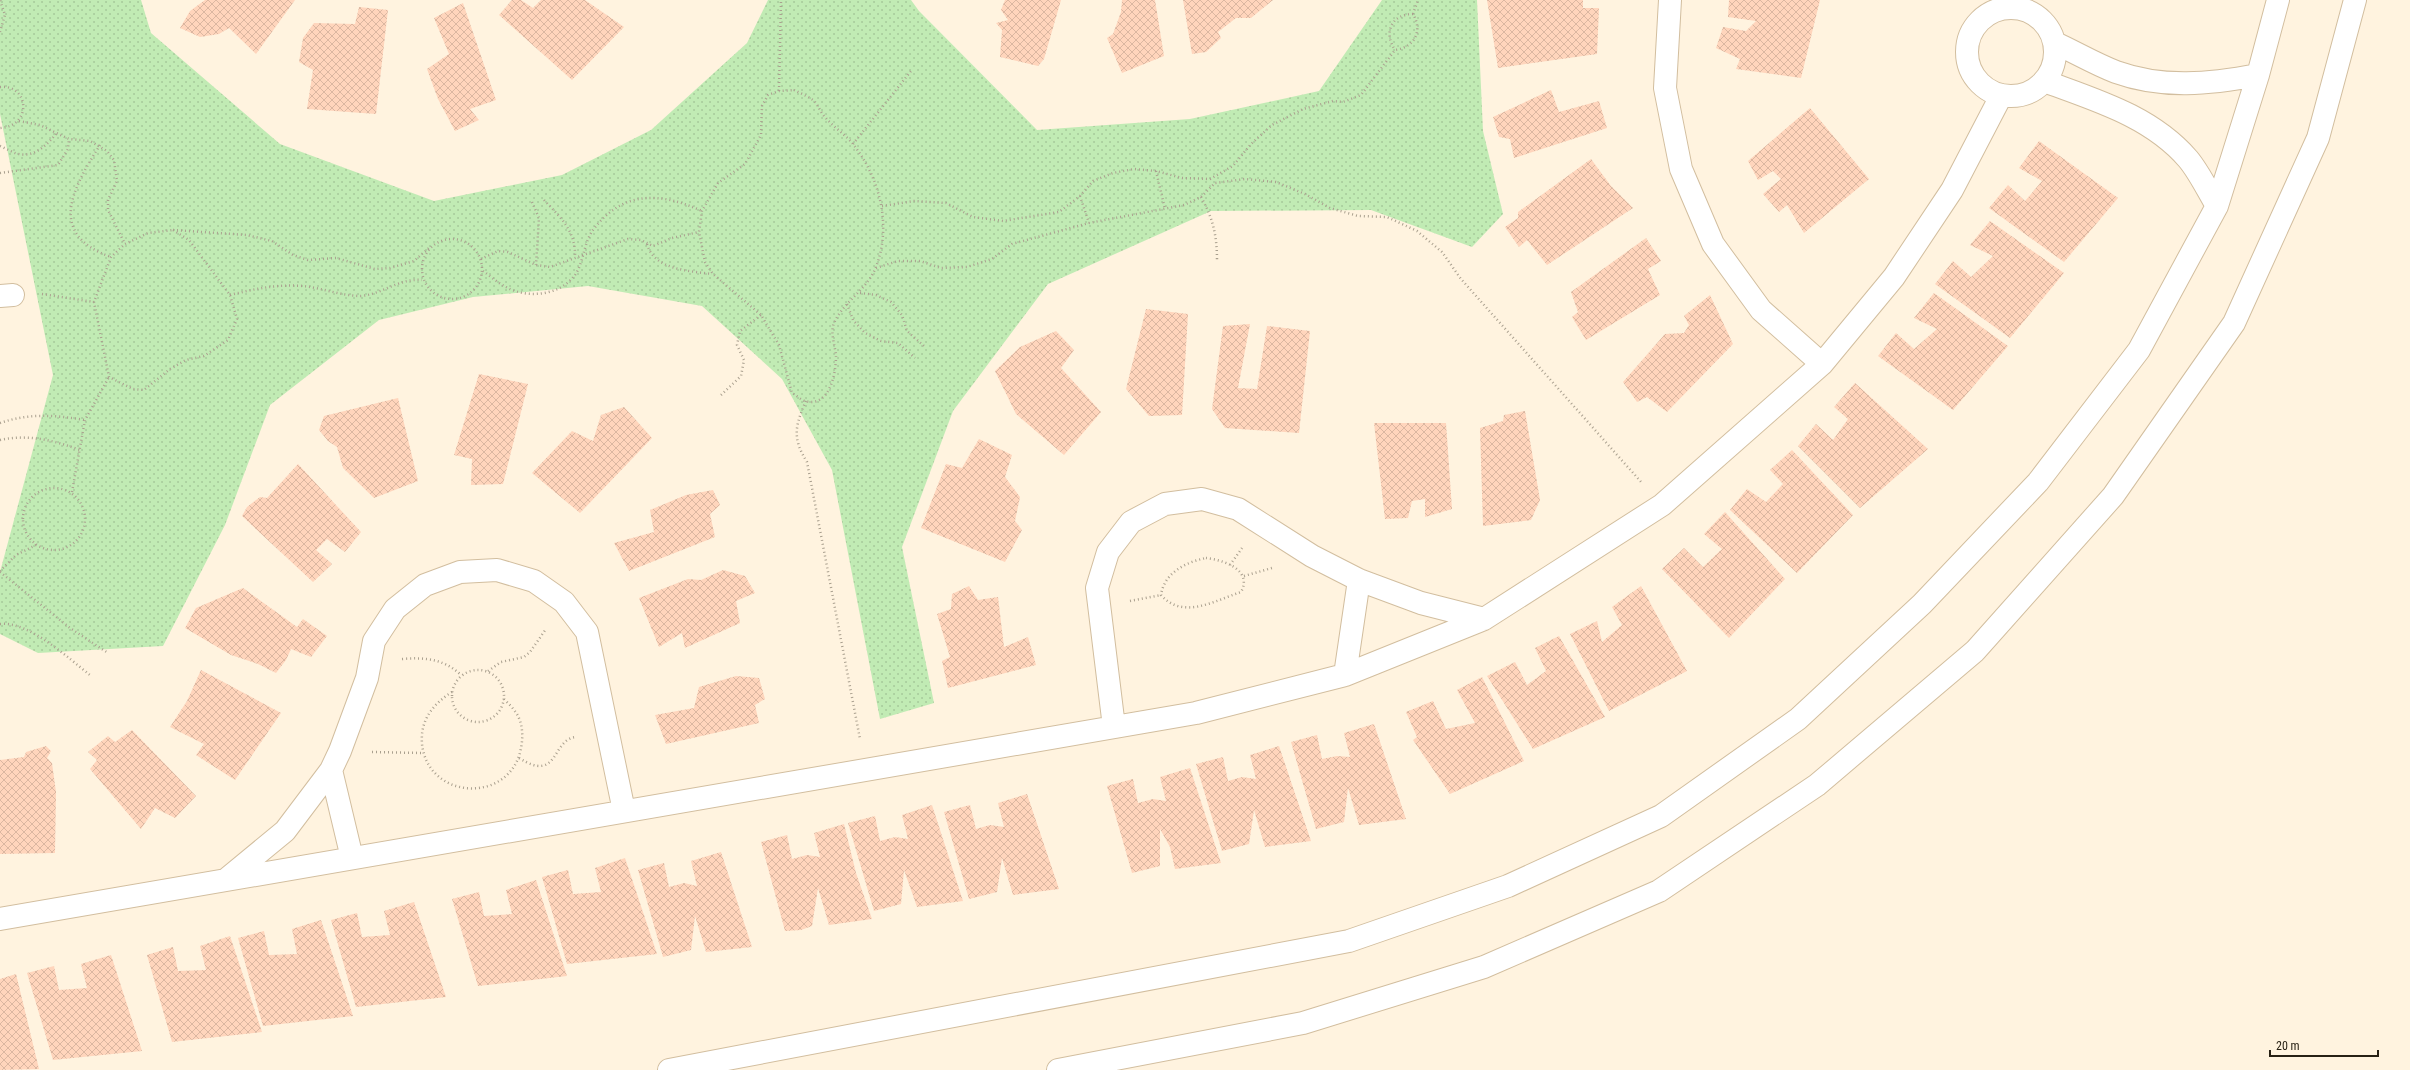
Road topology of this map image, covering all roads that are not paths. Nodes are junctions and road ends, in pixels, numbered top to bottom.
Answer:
1 (1670, 0) edge
2 (2278, 0) edge
3 (2355, 0) edge
4 (2021, 4) edge
5 (2055, 43) junction
6 (2258, 75) junction
7 (2044, 81) junction
8 (2001, 96) junction
9 (2217, 206) junction
10 (1822, 364) junction
11 (1359, 580) junction
12 (1484, 619) junction
13 (1345, 675) junction
14 (1114, 727) junction
15 (331, 770) junction
16 (624, 811) junction
17 (352, 858) junction
18 (226, 880) junction
19 (0, 919) edge
20 (670, 1070) edge
21 (1058, 1070) edge

1 - 10 street
2 - 6 street
3 - 21 street
4 - 5 street
4 - 8 street
5 - 6 street
5 - 7 street
6 - 9 street
7 - 8 street
7 - 9 street
8 - 10 street
9 - 20 street
10 - 12 street
11 - 12 street
11 - 13 street
11 - 14 street
12 - 13 street
13 - 14 street
14 - 16 street
15 - 16 street
15 - 17 street
15 - 18 street
16 - 17 street
17 - 18 street
18 - 19 street

